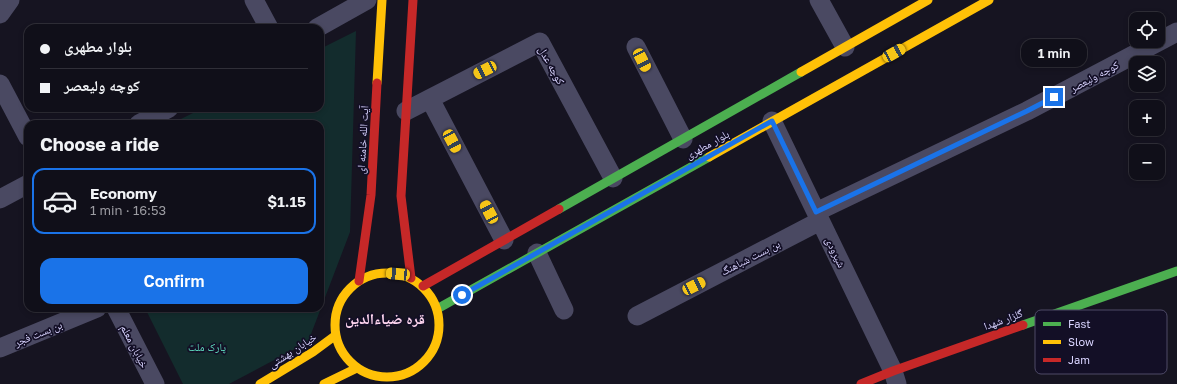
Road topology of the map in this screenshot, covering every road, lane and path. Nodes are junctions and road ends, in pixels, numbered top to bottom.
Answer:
1 (10, 0) edge
2 (254, 0) edge
3 (367, 0) edge
4 (382, 0) edge
5 (412, 0) edge
6 (819, 0) edge
7 (928, 0) edge
8 (989, 0) edge
9 (0, 14) edge
10 (267, 24) edge
11 (323, 24) edge
12 (1177, 32) edge
13 (636, 47) dead end
14 (845, 47) junction
15 (0, 84) edge
16 (430, 99) junction
17 (406, 111) junction
18 (162, 112) edge
19 (146, 120) edge
20 (772, 121) junction
21 (24, 129) edge
22 (683, 139) junction
23 (613, 178) junction
24 (24, 186) edge
25 (0, 199) edge
26 (818, 216) junction
27 (504, 240) junction
28 (537, 253) junction
29 (1177, 271) edge
30 (411, 278) junction
31 (359, 281) junction
32 (423, 286) junction
33 (437, 309) junction
34 (564, 310) dead end
35 (1074, 310) edge
36 (87, 312) edge
37 (118, 312) edge
38 (637, 316) dead end
39 (1035, 325) edge
40 (336, 335) junction
41 (0, 348) edge
42 (357, 368) junction
43 (895, 378) edge
44 (389, 381) edge
45 (155, 384) edge
46 (260, 384) edge
47 (324, 384) edge
48 (861, 384) edge

1 - 9 street
2 - 10 street
3 - 11 street
4 - 31 street, آیت الله خامنه ای
5 - 17 street
6 - 14 street
7 - 14 street, بلوار مطهری
8 - 20 street, بلوار مطهری
12 - 26 street, کوچه ولیعصر
13 - 22 street
14 - 22 street, بلوار مطهری
15 - 21 street
16 - 17 street, کوچه عدل
16 - 23 street, کوچه عدل
16 - 27 street
17 - 30 street
18 - 19 street
20 - 26 street, شیرودی
20 - 28 street, بلوار مطهری
22 - 23 street, بلوار مطهری
23 - 27 street, بلوار مطهری
24 - 25 street
26 - 38 street, بن بست شباهنگ
26 - 43 street, شیرودی
27 - 32 street, بلوار مطهری
28 - 33 street, بلوار مطهری
28 - 34 street
29 - 35 street, گلزار شهدا
30 - 31 street
30 - 32 street
31 - 40 street
32 - 33 street
33 - 44 street
36 - 41 street, بن بست فجر
37 - 45 street, خیابان معلم
39 - 43 street, گلزار شهدا
40 - 42 street
40 - 46 street, خیابان بهشتی
42 - 44 street
42 - 47 street
43 - 48 street, گلزار شهدا

